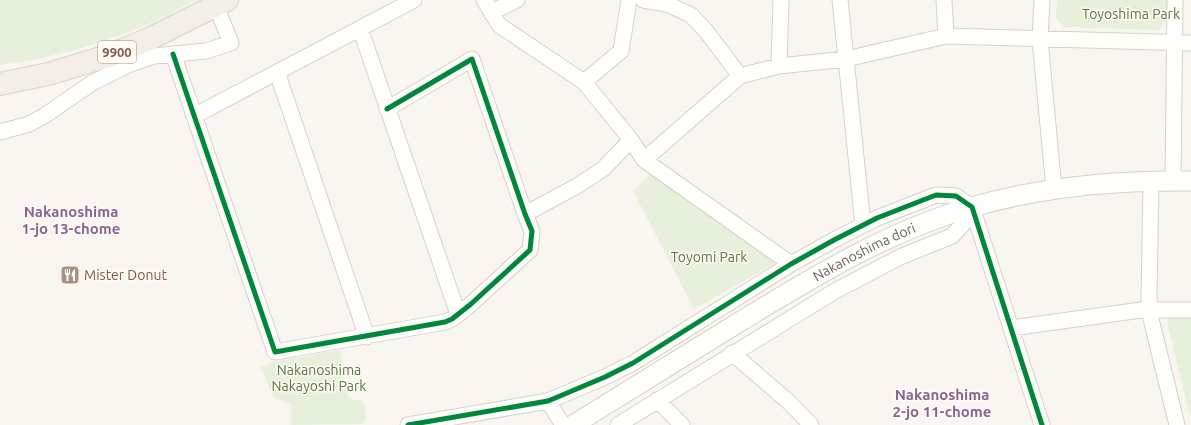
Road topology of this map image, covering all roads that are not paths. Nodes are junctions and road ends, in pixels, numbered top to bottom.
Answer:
1 (414, 0) edge
2 (484, 0) edge
3 (517, 0) edge
4 (629, 0) edge
5 (643, 0) edge
6 (781, 0) edge
7 (840, 0) edge
8 (944, 0) edge
9 (1042, 0) edge
10 (1175, 0) edge
11 (222, 3) edge
12 (492, 12) junction
13 (360, 28) junction
14 (946, 36) junction
15 (1040, 40) junction
16 (1174, 43) junction
17 (1191, 43) edge
18 (173, 54) junction
19 (846, 58) junction
20 (779, 66) junction
21 (276, 72) junction
22 (740, 76) junction
23 (584, 82) junction
24 (0, 84) edge
25 (387, 109) junction
26 (194, 116) junction
27 (0, 132) edge
28 (631, 140) junction
29 (644, 160) junction
30 (1151, 181) junction
31 (1182, 181) edge
32 (1054, 189) junction
33 (972, 207) junction
34 (525, 214) junction
35 (863, 225) junction
36 (791, 264) junction
37 (1150, 309) junction
38 (1191, 310) edge
39 (458, 314) junction
40 (1010, 328) junction
41 (367, 336) junction
42 (732, 354) junction
43 (658, 400) junction
44 (548, 401) junction
45 (408, 425) edge
46 (563, 425) edge
47 (573, 425) edge
48 (618, 425) edge
49 (682, 425) edge
50 (811, 425) edge
51 (1042, 425) edge
52 (1177, 425) edge

1 - 13 street
2 - 12 street
3 - 12 street
4 - 23 street
5 - 22 street
6 - 20 street
7 - 19 street
8 - 14 street
9 - 15 street
10 - 16 street
11 - 18 street
11 - 24 main road, 9900
12 - 23 street
13 - 21 street
13 - 25 street
14 - 15 street
14 - 19 street
15 - 16 street
15 - 32 street
16 - 17 street
16 - 31 street
18 - 26 street
18 - 27 street
19 - 20 street
19 - 35 street
20 - 22 street
21 - 26 street
21 - 41 street
22 - 29 street
23 - 28 street
25 - 34 street
25 - 39 street
26 - 41 street
28 - 29 street
28 - 34 street
29 - 36 street
30 - 31 street, Nakanoshima dori
30 - 32 street, Nakanoshima dori
30 - 37 street
32 - 33 street, Nakanoshima dori
33 - 35 street
33 - 40 street
33 - 42 street
33 - 47 street, Nakanoshima dori
34 - 39 street
35 - 36 street
36 - 44 street
37 - 38 street
37 - 40 street
37 - 52 street
39 - 41 street
40 - 51 street
42 - 43 street
42 - 50 street
43 - 48 street
43 - 49 street
44 - 45 street
44 - 46 street

